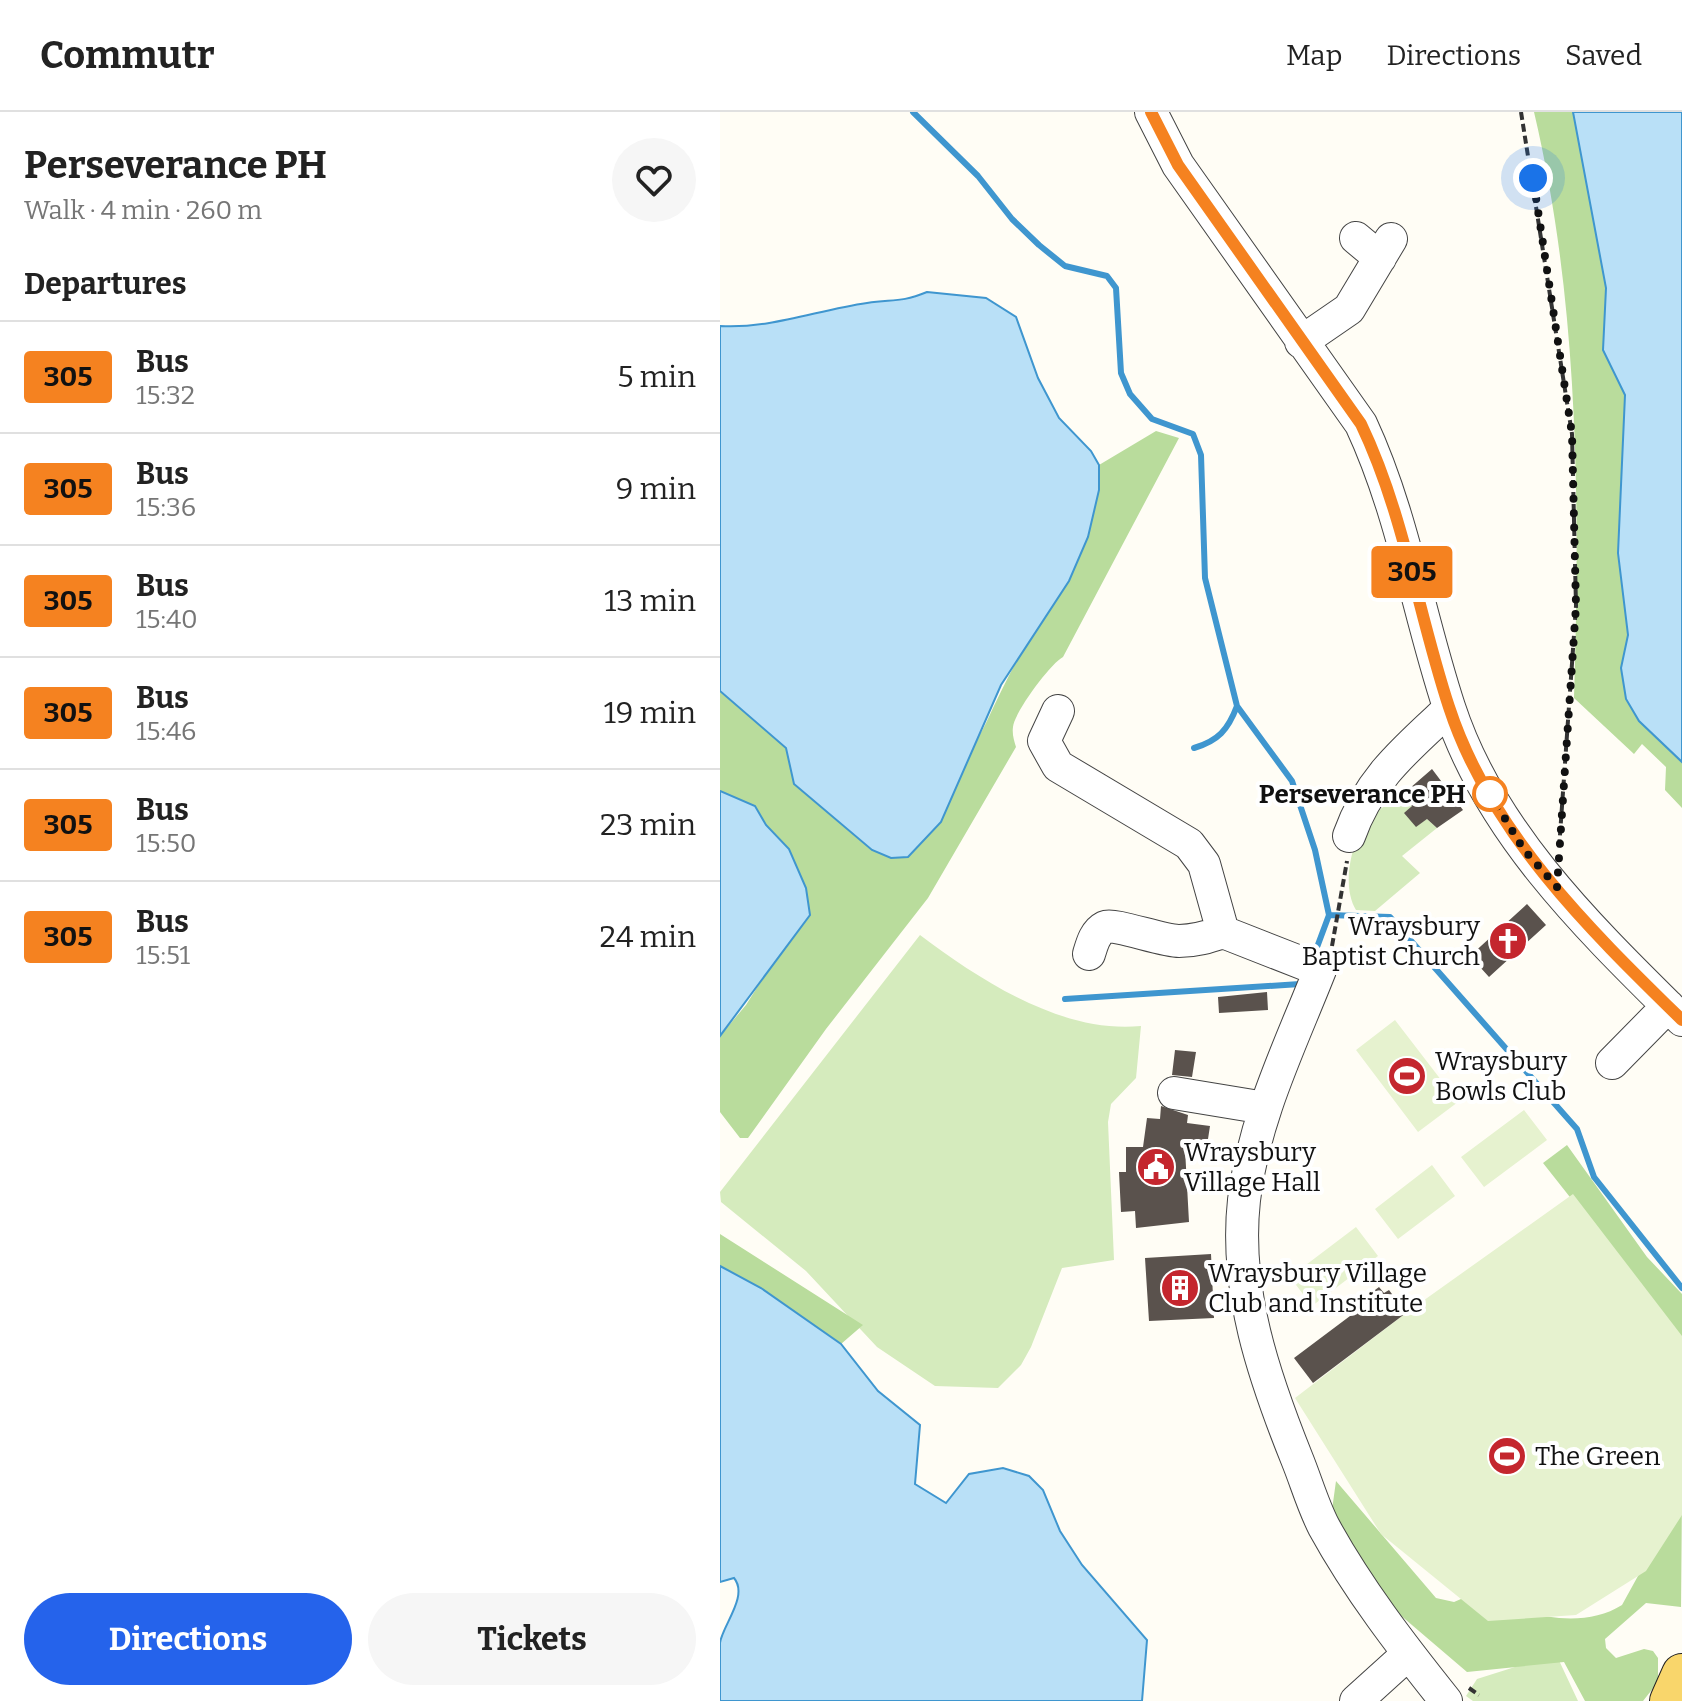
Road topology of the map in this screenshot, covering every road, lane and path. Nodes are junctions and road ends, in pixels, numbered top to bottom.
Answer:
1 (1151, 112) edge
2 (1521, 112) edge
3 (1376, 245) dead end
4 (1301, 342) junction
5 (1449, 709) junction
6 (1058, 711) dead end
7 (1349, 836) joint
8 (1557, 887) junction
9 (1223, 932) junction
10 (1089, 954) dead end
11 (1320, 970) junction
12 (1675, 1013) edge
13 (1612, 1063) dead end
14 (1174, 1093) dead end
15 (1265, 1108) junction
16 (1408, 1654) junction
17 (1682, 1674) edge
18 (1356, 1701) edge
19 (1446, 1701) edge
20 (1670, 1701) edge

1 - 4 street
2 - 8 path
3 - 4 street
4 - 5 street
5 - 7 street
5 - 8 street
6 - 9 street
7 - 11 path
8 - 12 street
9 - 10 street
9 - 11 street
11 - 15 street
12 - 13 street
14 - 15 street
15 - 16 street
16 - 18 street
16 - 19 street
17 - 20 main road

